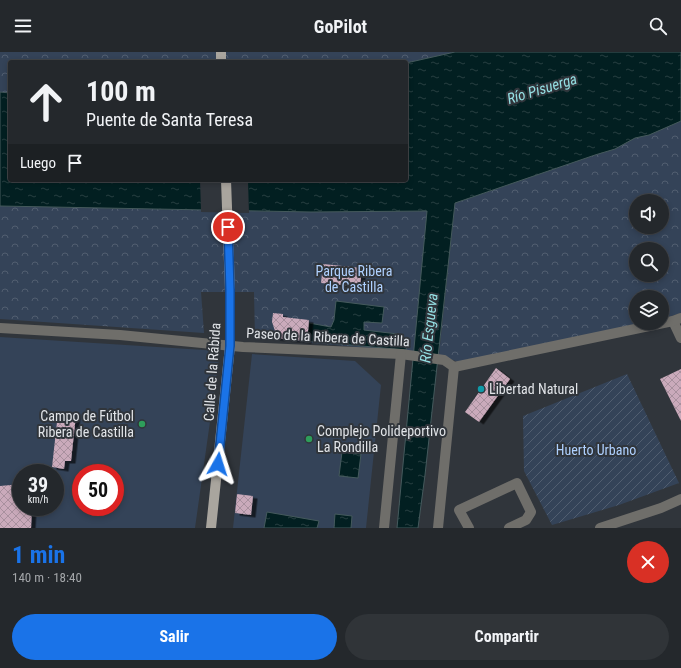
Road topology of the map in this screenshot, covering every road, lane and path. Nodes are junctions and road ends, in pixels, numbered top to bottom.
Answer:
1 (226, 182) edge
2 (677, 320) edge
3 (0, 328) edge
4 (681, 338) edge
5 (230, 346) junction
6 (405, 355) junction
7 (454, 367) junction
8 (681, 499) edge
9 (211, 528) edge
10 (384, 528) edge
11 (438, 528) edge
12 (469, 528) edge
13 (509, 528) edge
14 (600, 528) edge

1 - 5 main road, Calle de la Rábida
2 - 4 street
2 - 7 street
3 - 5 street, Paseo de la Ribera de Castilla
5 - 6 street, Paseo de la Ribera de Castilla
5 - 9 main road, Calle de la Rábida
6 - 7 street, Paseo de la Ribera de Castilla
6 - 10 street
7 - 11 street
8 - 14 street
12 - 13 street

